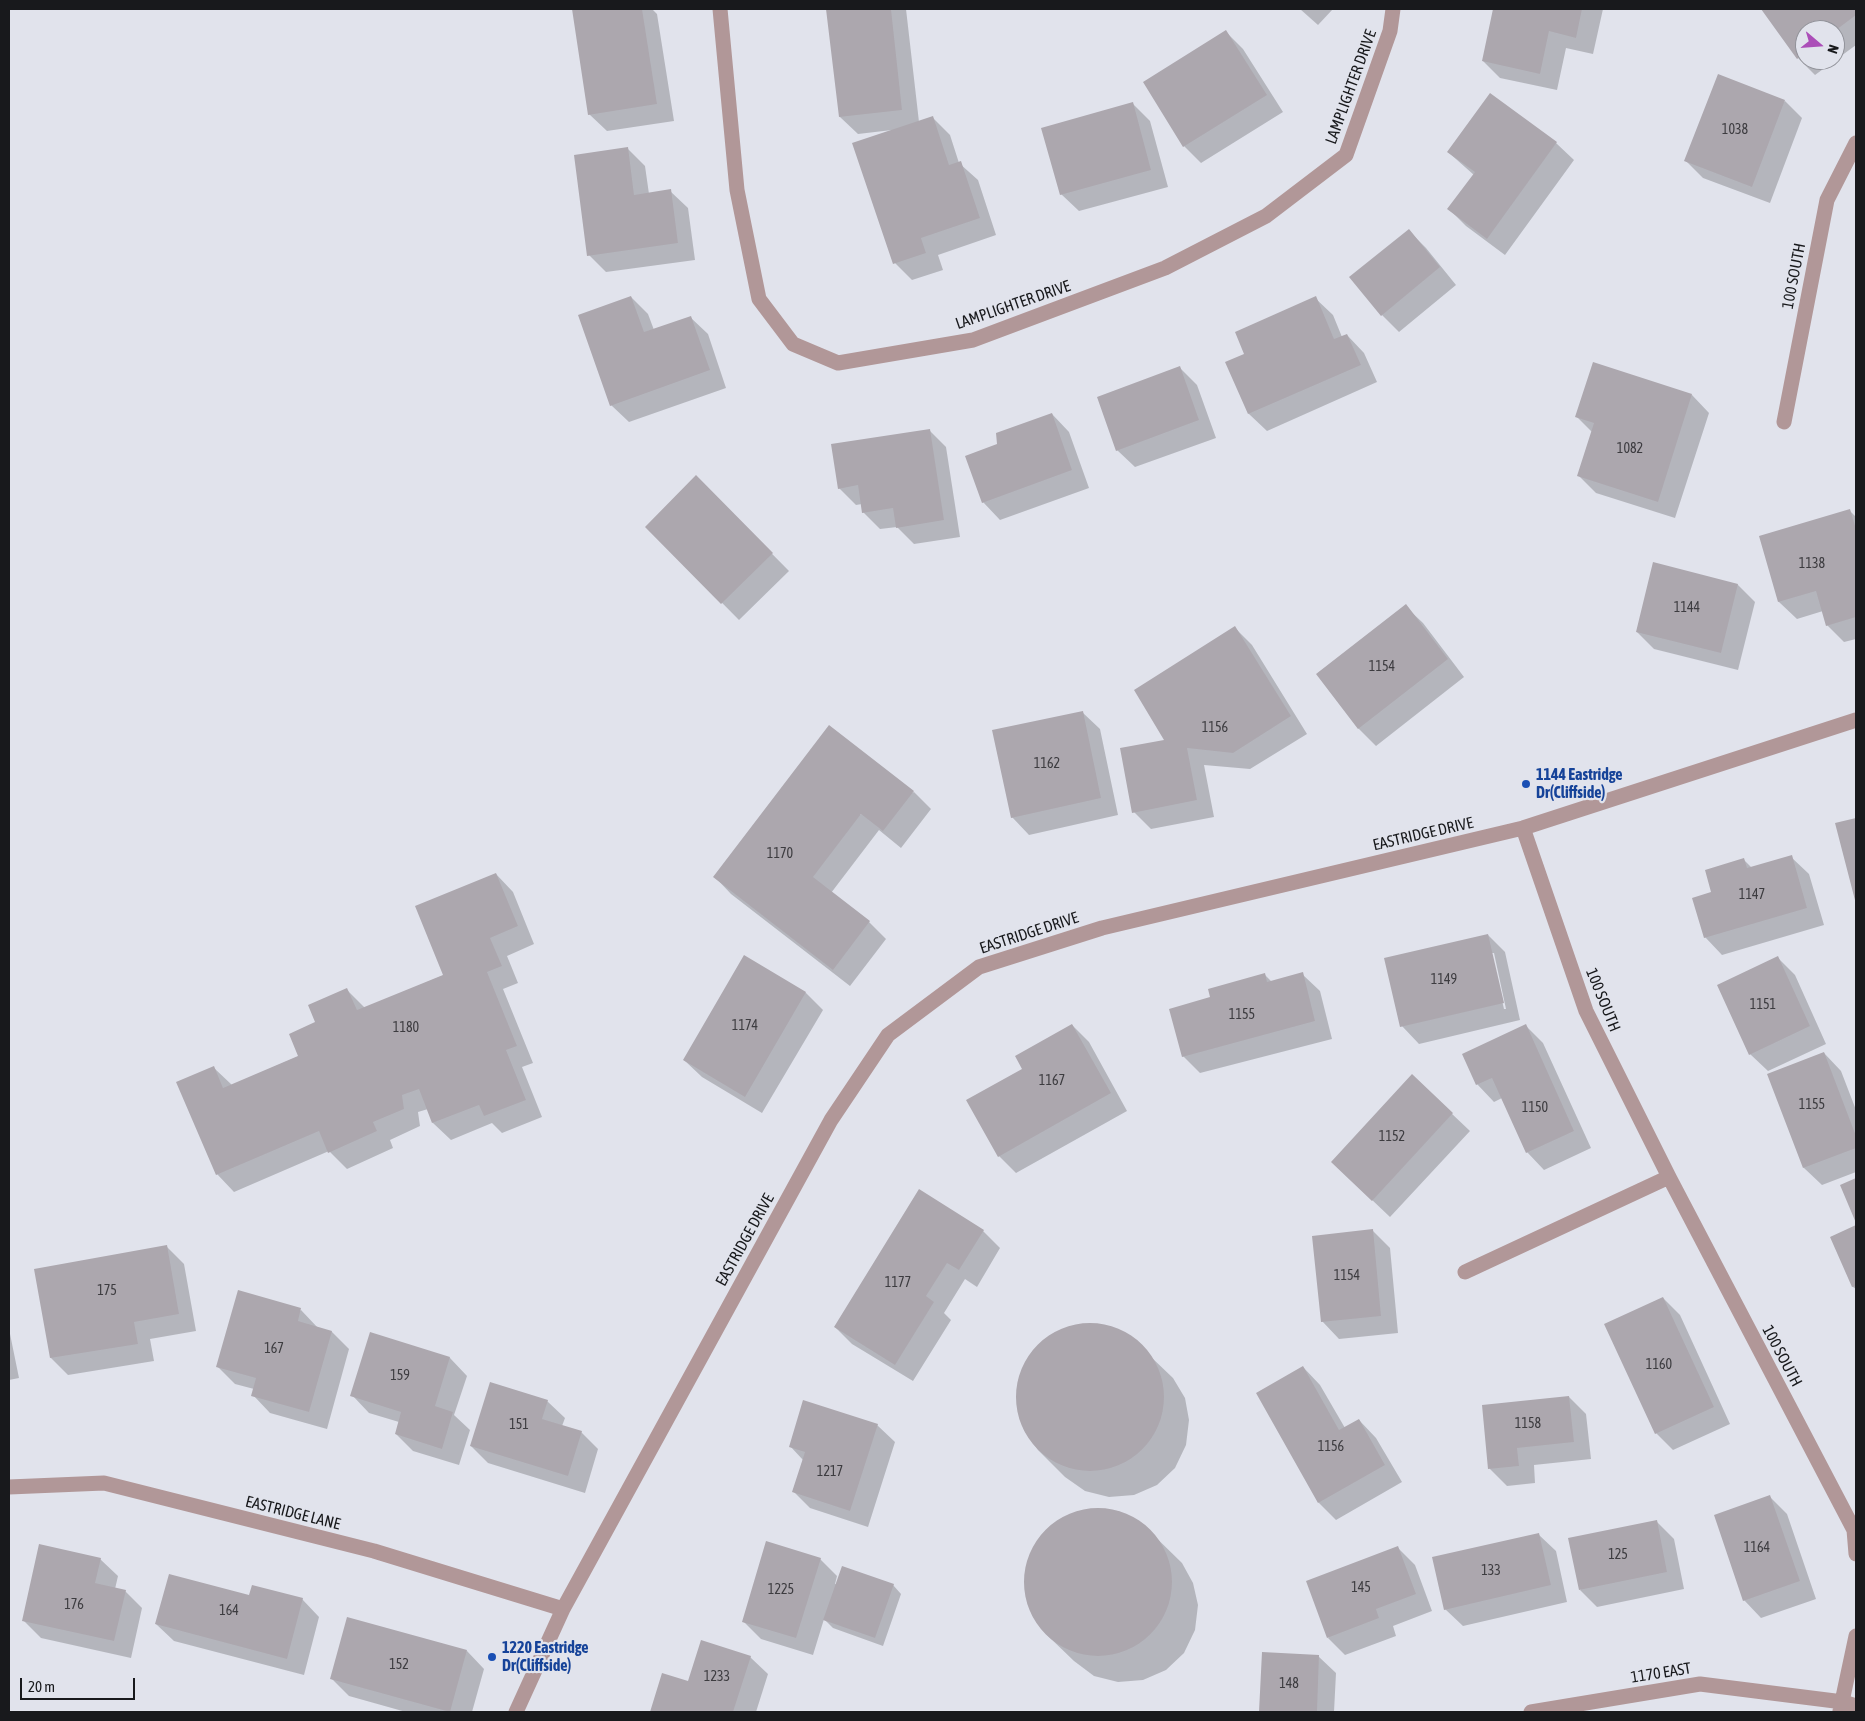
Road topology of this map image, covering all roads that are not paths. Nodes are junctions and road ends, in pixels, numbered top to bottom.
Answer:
1 (720, 9) edge
2 (1393, 9) edge
3 (1856, 143) edge
4 (1784, 422) dead end
5 (1856, 720) edge
6 (1523, 828) junction
7 (1669, 1177) junction
8 (1465, 1272) dead end
9 (9, 1487) edge
10 (1856, 1554) edge
11 (563, 1608) junction
12 (1856, 1636) edge
13 (1846, 1707) edge
14 (516, 1712) edge
15 (1531, 1712) edge

1 - 2 street, LAMPLIGHTER DRIVE
3 - 4 street, 100 SOUTH
5 - 6 street, EASTRIDGE DRIVE
6 - 7 street, 100 SOUTH
6 - 11 street, EASTRIDGE DRIVE
7 - 8 street
7 - 10 street, 100 SOUTH
9 - 11 street, EASTRIDGE LANE
11 - 14 street, EASTRIDGE DRIVE
12 - 13 street
13 - 15 street, 1170 EAST

